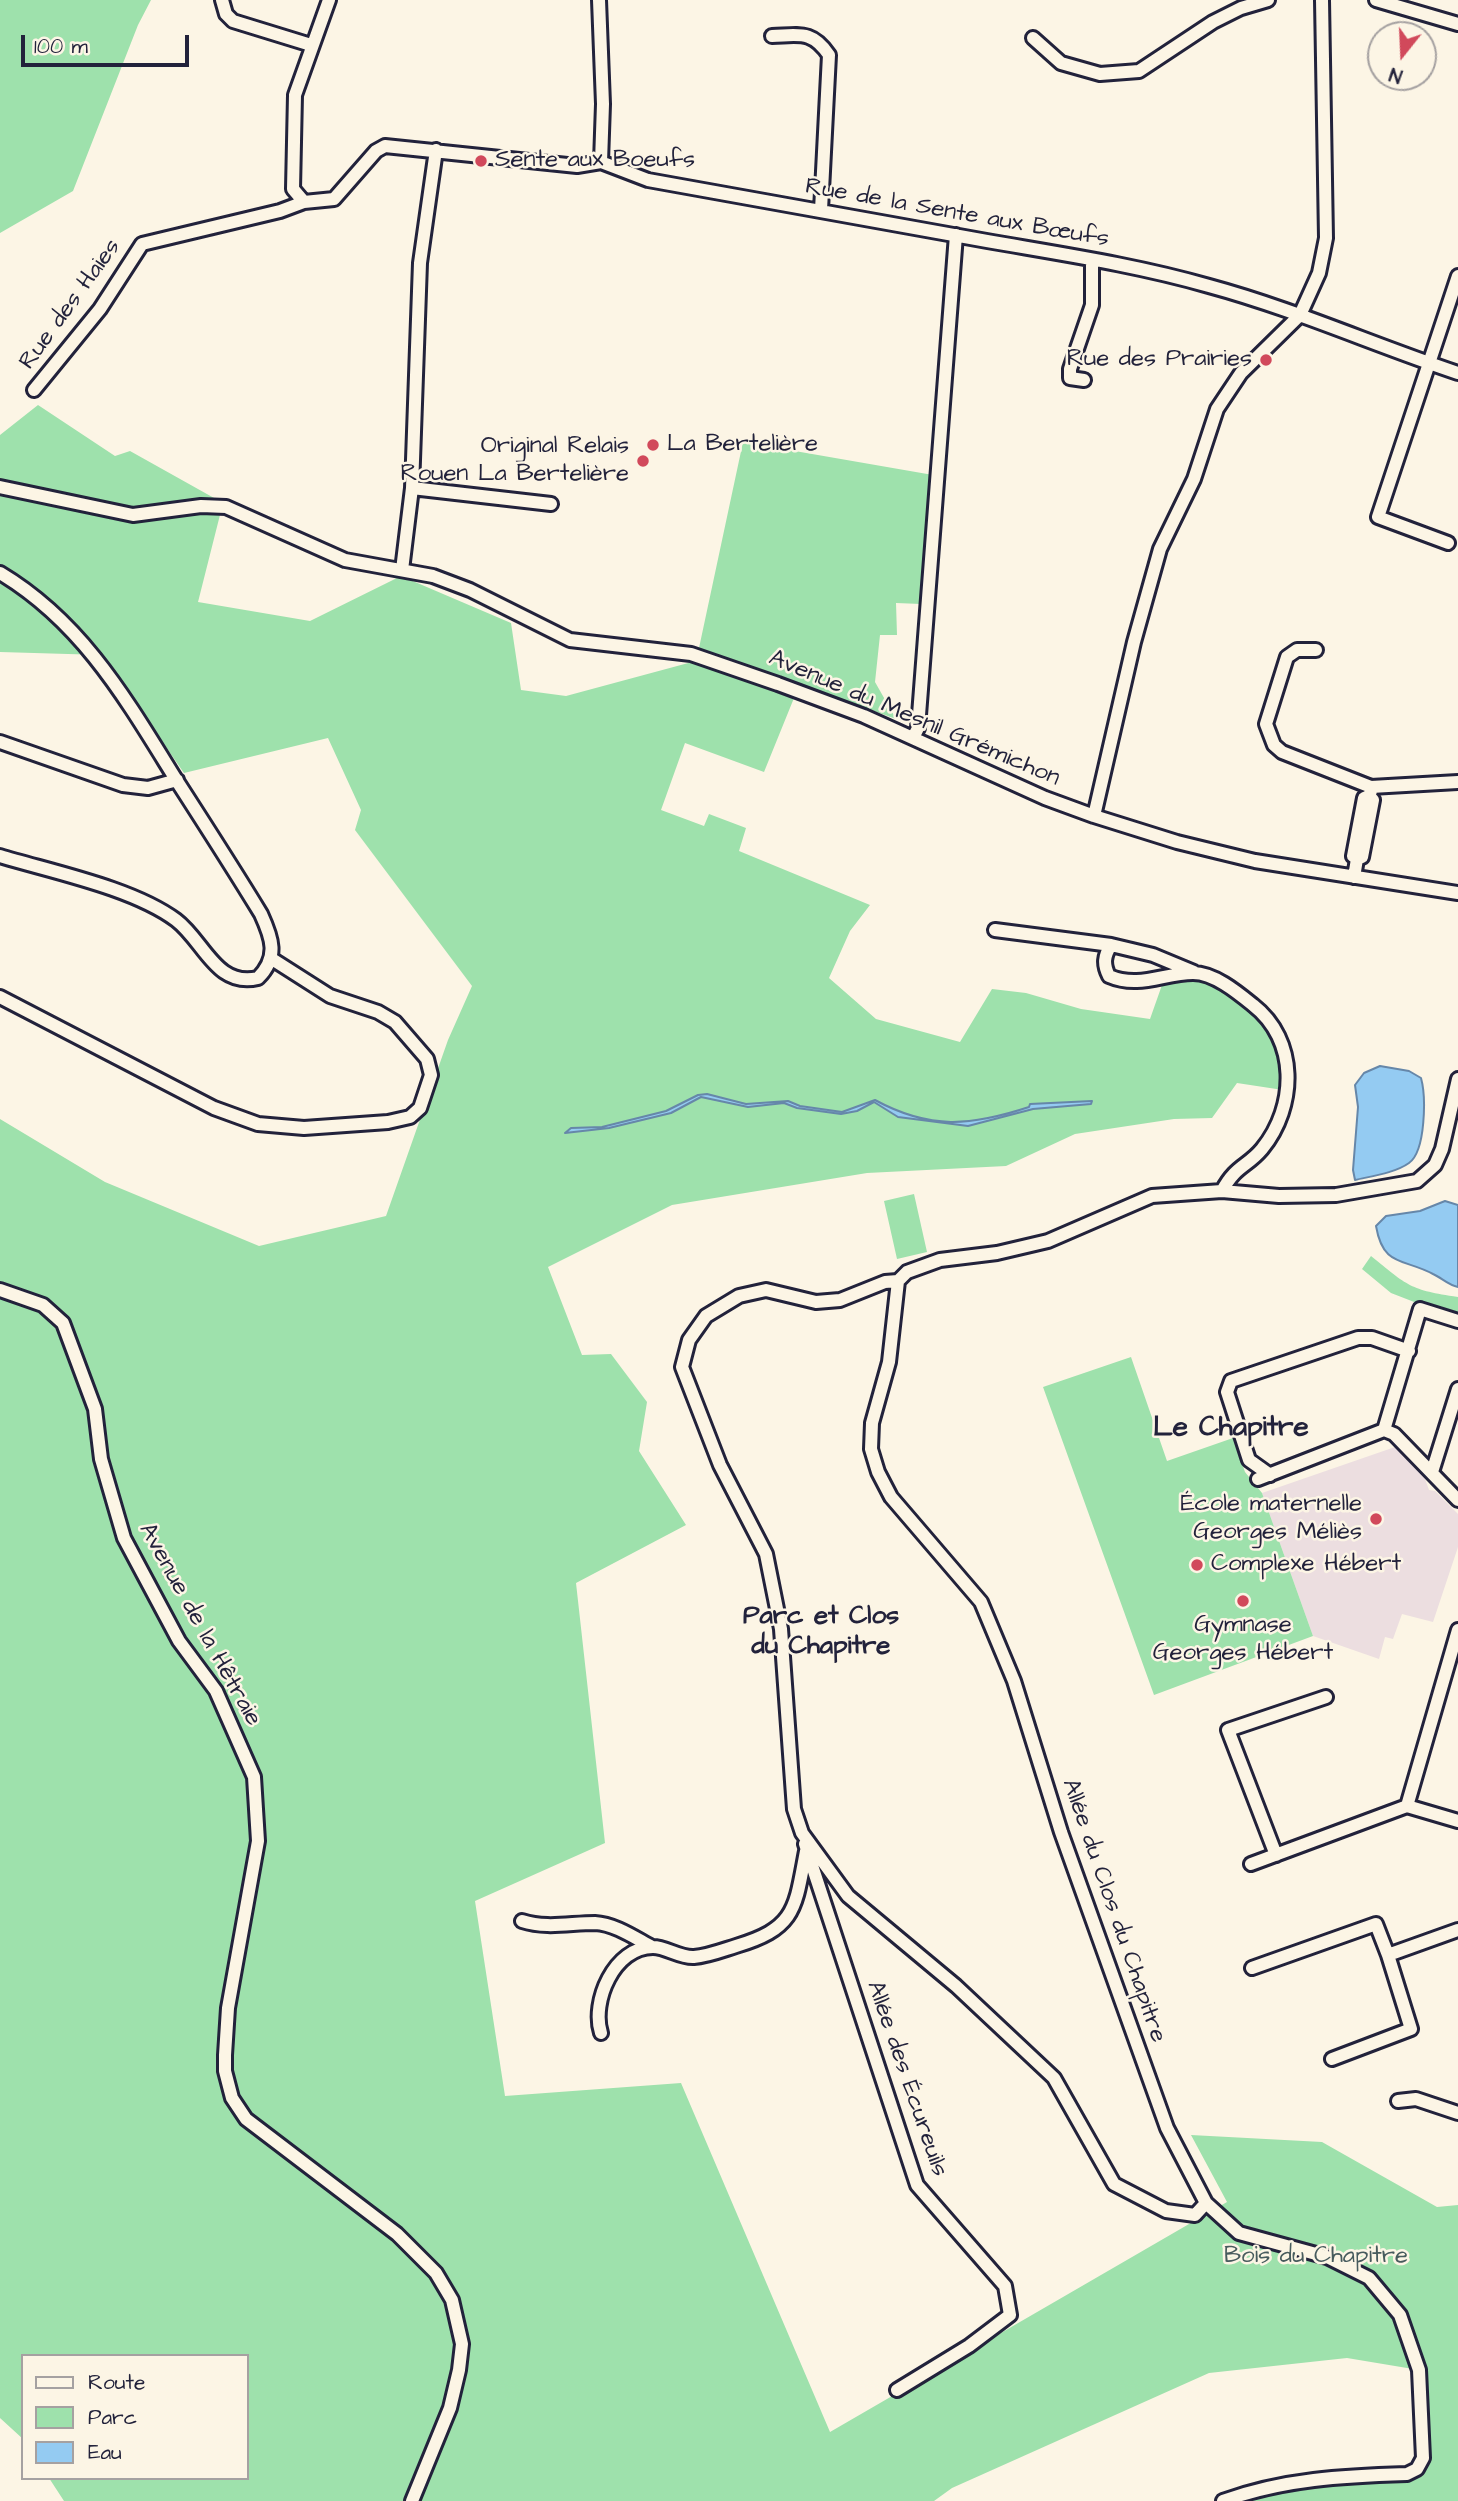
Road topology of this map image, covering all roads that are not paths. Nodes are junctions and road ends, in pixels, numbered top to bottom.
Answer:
1 (222, 0) edge
2 (329, 0) edge
3 (599, 0) edge
4 (1268, 0) edge
5 (1322, 0) edge
6 (1376, 0) edge
7 (1458, 24) edge
8 (772, 36) dead end
9 (1033, 38) dead end
10 (311, 46) junction
11 (436, 150) junction
12 (601, 162) junction
13 (304, 202) junction
14 (821, 210) junction
15 (956, 235) junction
16 (1092, 260) junction
17 (1458, 276) edge
18 (1300, 315) junction
19 (1429, 363) junction
20 (1458, 373) edge
21 (1084, 380) dead end
22 (34, 390) dead end
23 (0, 487) edge
24 (412, 488) junction
25 (551, 504) dead end
26 (1448, 542) dead end
27 (402, 570) junction
28 (0, 573) edge
29 (1317, 650) dead end
30 (914, 738) junction
31 (0, 742) edge
32 (177, 780) junction
33 (1458, 782) edge
34 (1370, 792) junction
35 (1094, 816) junction
36 (0, 856) edge
37 (1354, 877) junction
38 (1458, 893) edge
39 (995, 930) dead end
40 (1111, 945) junction
41 (272, 959) junction
42 (1194, 972) junction
43 (0, 996) edge
44 (1458, 1079) edge
45 (1222, 1191) junction
46 (898, 1281) junction
47 (0, 1290) edge
48 (1458, 1321) edge
49 (1409, 1351) junction
50 (1458, 1389) edge
51 (1384, 1430) junction
52 (1432, 1472) junction
53 (1458, 1500) edge
54 (1458, 1630) edge
55 (1326, 1697) dead end
56 (1407, 1806) junction
57 (1458, 1821) edge
58 (802, 1833) junction
59 (806, 1847) junction
60 (1276, 1855) junction
61 (1251, 1864) dead end
62 (522, 1921) dead end
63 (1458, 1930) edge
64 (652, 1947) junction
65 (1388, 1955) junction
66 (1252, 1968) dead end
67 (601, 2034) dead end
68 (1332, 2059) dead end
69 (1398, 2101) dead end
70 (1458, 2113) edge
71 (1206, 2203) junction
72 (897, 2390) dead end
73 (412, 2501) edge
74 (1223, 2501) edge

1 - 10 street
2 - 10 street
3 - 12 street
4 - 9 street
5 - 18 street
6 - 7 street
8 - 14 street
10 - 13 street
11 - 12 street, Rue de la Sente aux Bœufs
11 - 13 street, Rue des Haies
11 - 24 street
12 - 14 street, Rue de la Sente aux Bœufs
13 - 22 street, Rue des Haies
14 - 15 street, Rue de la Sente aux Bœufs
15 - 16 street, Rue de la Sente aux Bœufs
15 - 30 street
16 - 18 street, Rue de la Sente aux Bœufs
16 - 21 street
17 - 19 street
18 - 19 street, Rue de la Sente aux Bœufs
18 - 35 street
19 - 20 street, Rue de la Sente aux Bœufs
19 - 26 street
23 - 27 street, Avenue du Mesnil Grémichon
24 - 25 street
24 - 27 street
27 - 30 street, Avenue du Mesnil Grémichon
28 - 32 street
29 - 34 street
30 - 35 street, Avenue du Mesnil Grémichon
31 - 32 street
32 - 41 street
33 - 34 street
34 - 37 street
35 - 37 street, Avenue du Mesnil Grémichon
36 - 41 street
37 - 38 street, Avenue du Mesnil Grémichon
39 - 40 street
40 - 42 street
40 - 42 street
41 - 43 street
42 - 45 street
44 - 45 street, Allée des Écureuils
45 - 46 street, Allée des Écureuils
46 - 58 street, Allée des Écureuils
46 - 71 street, Allée du Clos du Chapitre
47 - 73 street, Avenue de la Hêtraie
48 - 49 street
49 - 51 street
49 - 51 street
50 - 52 street
51 - 52 street
52 - 53 street
54 - 56 street
55 - 60 street
56 - 57 street
56 - 60 street
58 - 59 street, Allée des Écureuils
58 - 71 street
59 - 64 street
59 - 72 street, Allée des Écureuils
60 - 61 street
62 - 64 street
63 - 65 street
64 - 67 street
65 - 66 street
65 - 68 street
69 - 70 street
71 - 74 street, Allée du Clos du Chapitre

